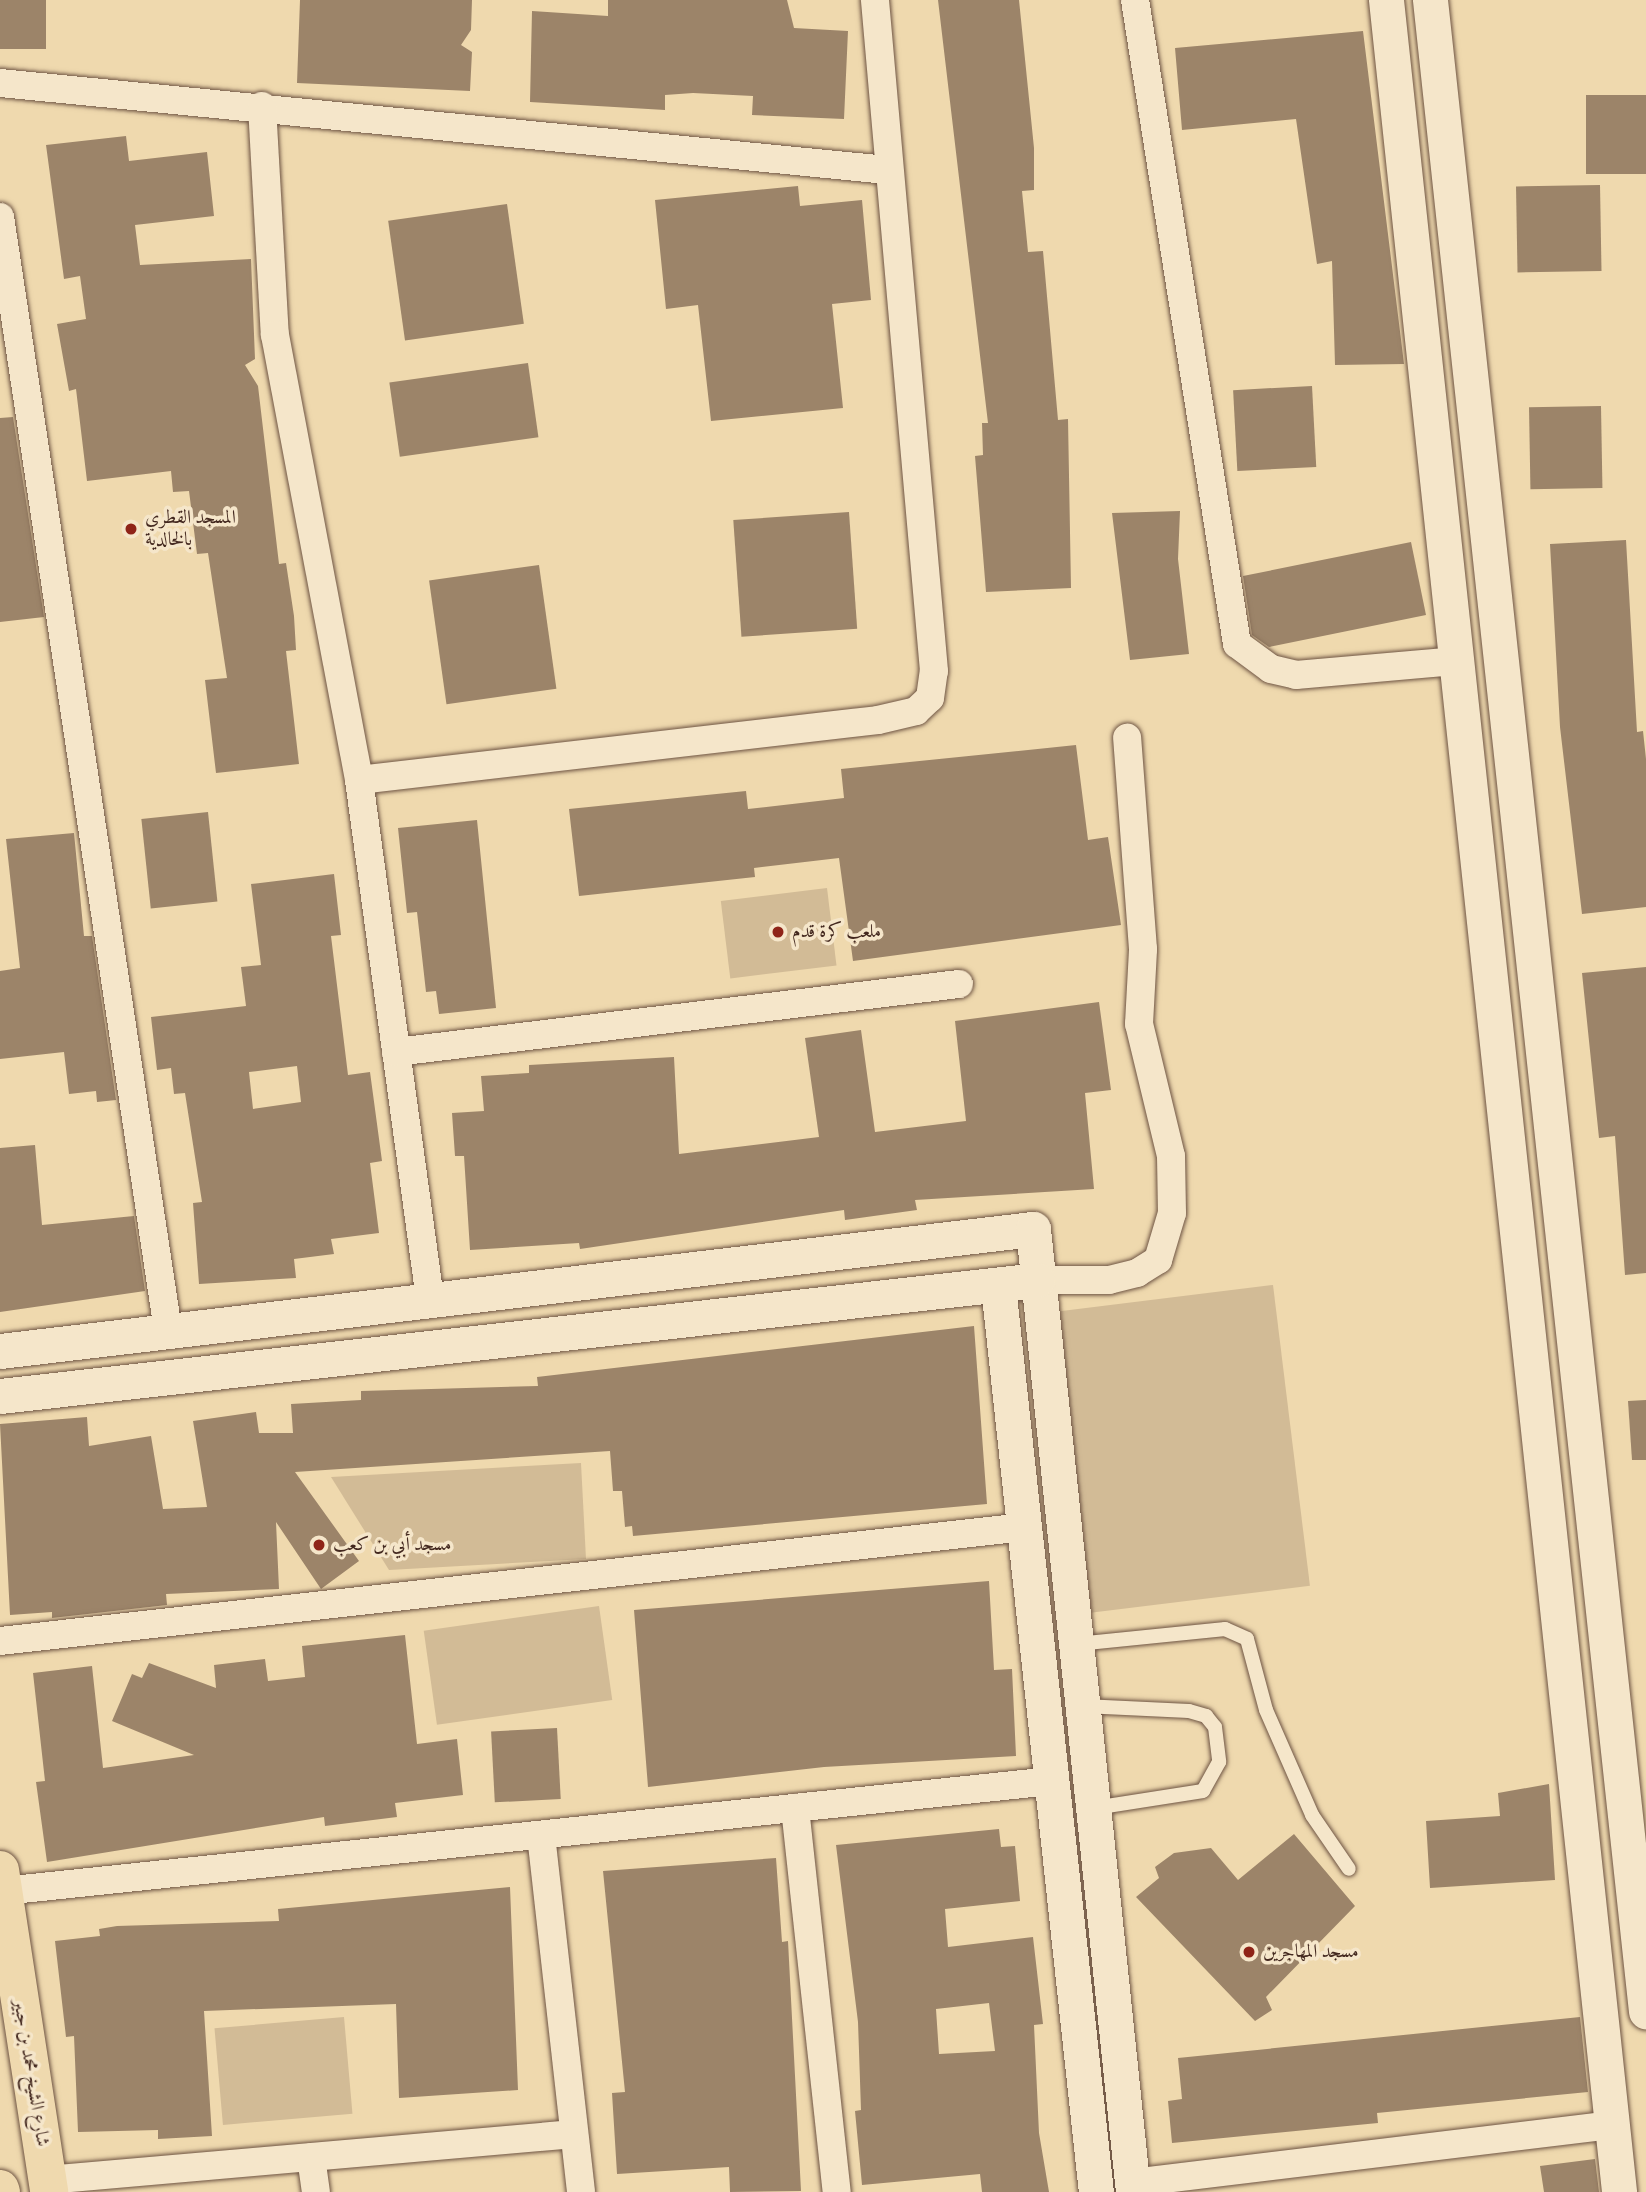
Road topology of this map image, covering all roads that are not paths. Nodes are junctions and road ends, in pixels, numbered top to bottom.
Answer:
1 (875, 0) edge
2 (1135, 0) edge
3 (1386, 0) edge
4 (1430, 0) edge
5 (0, 83) edge
6 (262, 106) junction
7 (887, 170) junction
8 (0, 217) edge
9 (1457, 661) junction
10 (1127, 738) dead end
11 (359, 780) junction
12 (959, 984) dead end
13 (396, 1052) junction
14 (1038, 1280) junction
15 (998, 1286) junction
16 (430, 1299) junction
17 (168, 1331) junction
18 (0, 1351) edge
19 (0, 1396) edge
20 (1024, 1527) junction
21 (0, 1641) edge
22 (1076, 1644) junction
23 (1083, 1706) junction
24 (1051, 1781) junction
25 (795, 1808) junction
26 (1093, 1808) junction
27 (541, 1835) junction
28 (1638, 1867) edge
29 (1349, 1869) dead end
30 (2, 1880) edge
31 (1646, 2011) edge
32 (1612, 2125) junction
33 (574, 2134) junction
34 (311, 2157) junction
35 (48, 2186) edge
36 (1133, 2188) edge
37 (316, 2192) edge
38 (581, 2192) edge
39 (837, 2192) edge
40 (1096, 2192) edge
41 (1619, 2192) edge

1 - 7 street
2 - 9 street
3 - 9 street
4 - 28 street
5 - 6 street
6 - 7 street
6 - 11 street
7 - 11 street
8 - 17 street
9 - 32 street
10 - 14 street
11 - 13 street
12 - 13 street
13 - 16 street
14 - 15 street
14 - 16 street
14 - 22 street
15 - 19 street
15 - 20 street
16 - 17 street
17 - 18 street
20 - 21 street
20 - 24 street
22 - 23 street
22 - 29 lane
23 - 26 street
23 - 26 lane
24 - 25 street
24 - 40 street
25 - 27 street
25 - 39 street
26 - 36 street
27 - 30 street
27 - 33 street
28 - 31 street
30 - 35 main road, شارع الشيخ محمد بن جبير
32 - 36 street
32 - 41 street
33 - 34 street
33 - 38 street
34 - 35 street
34 - 37 street

